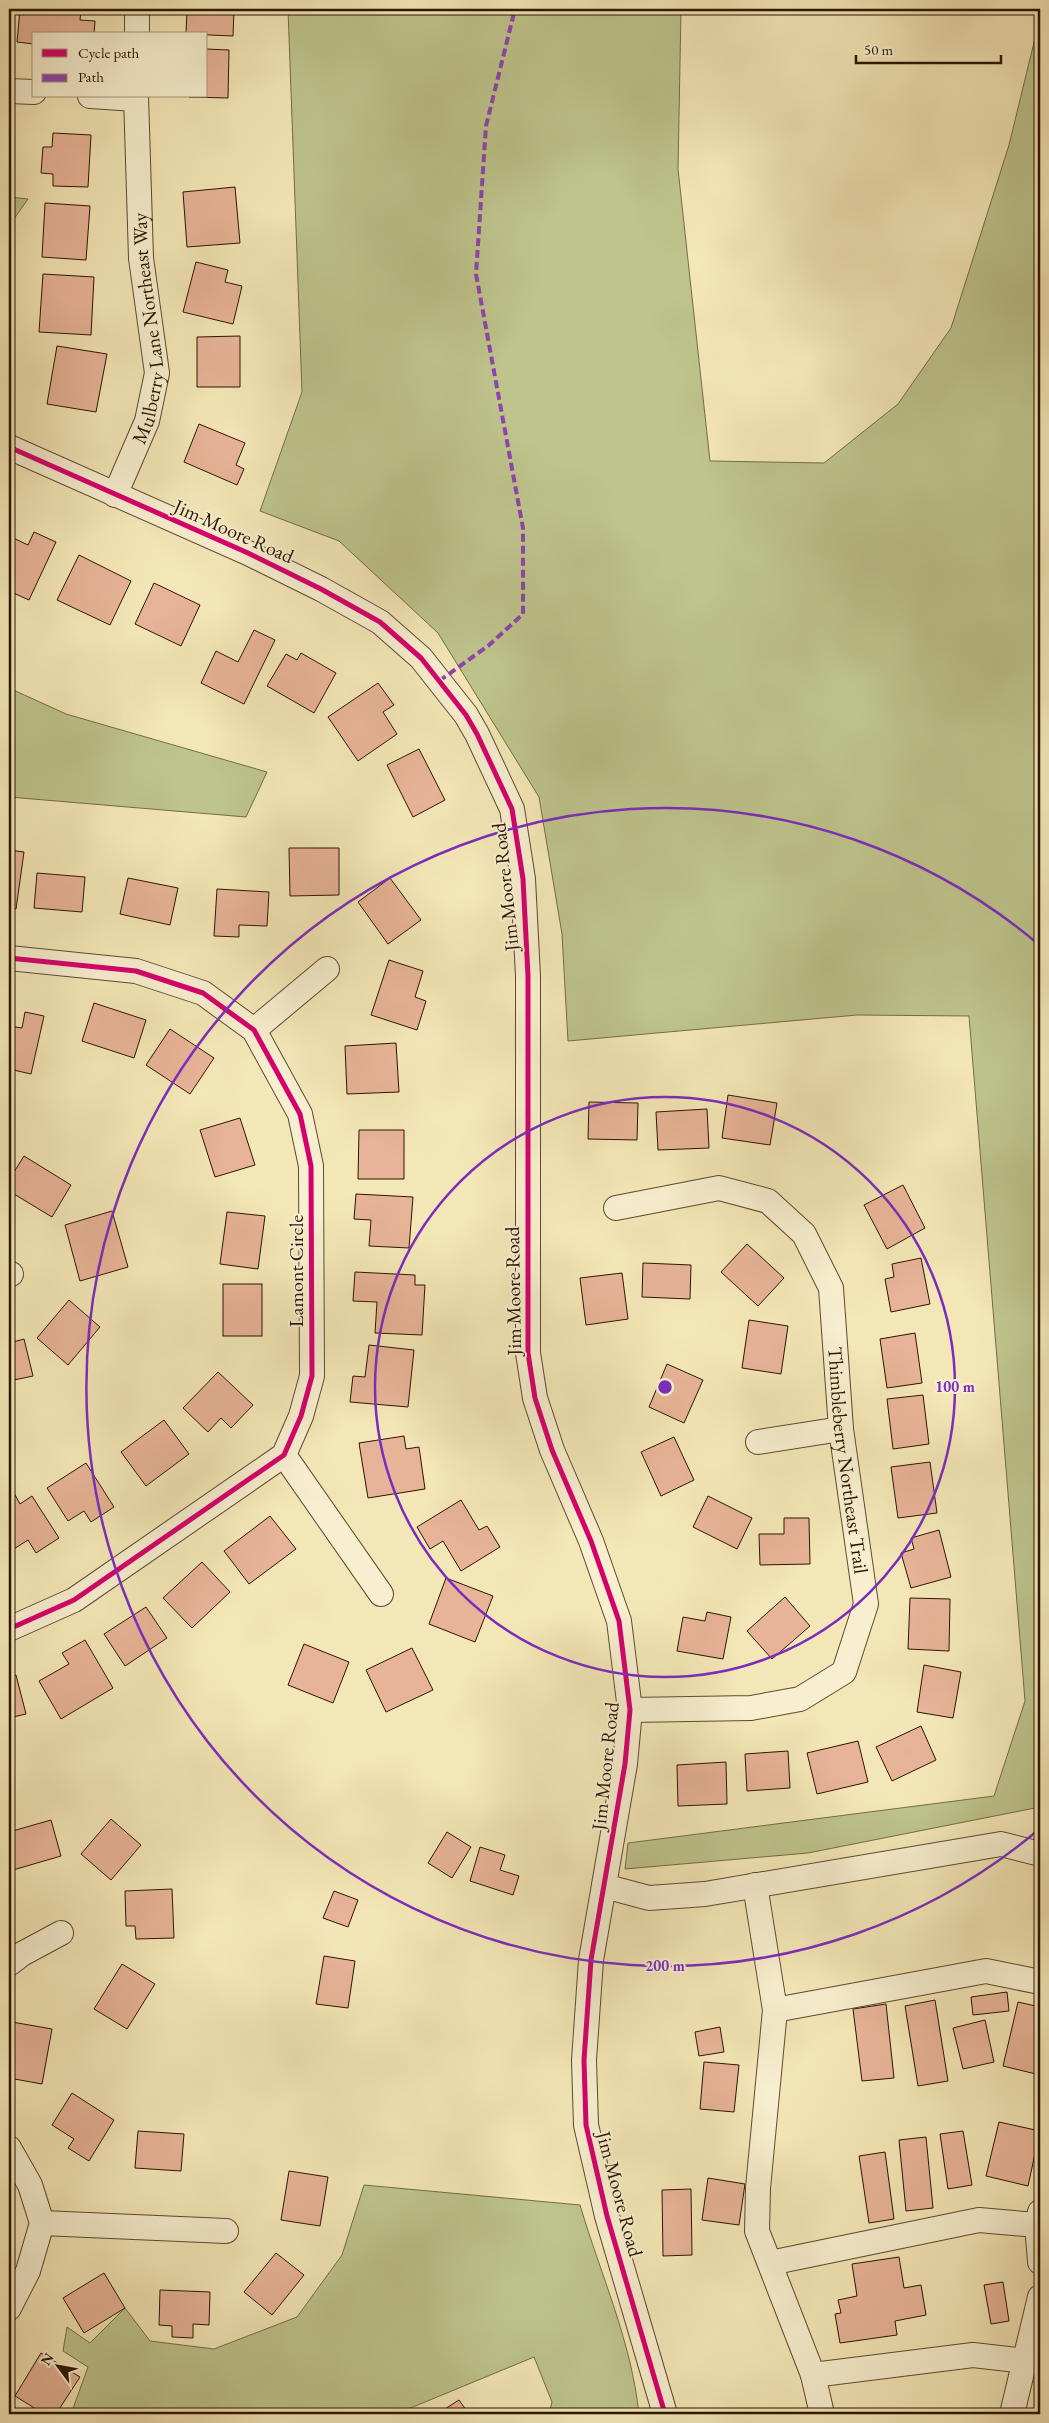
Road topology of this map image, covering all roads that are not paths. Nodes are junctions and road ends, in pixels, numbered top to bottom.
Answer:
1 (137, 9) edge
2 (137, 32) edge
3 (9, 90) edge
4 (32, 92) edge
5 (136, 98) edge
6 (9, 447) edge
7 (115, 495) junction
8 (9, 958) edge
9 (327, 969) dead end
10 (254, 1030) junction
11 (616, 1208) dead end
12 (841, 1429) junction
13 (758, 1442) dead end
14 (284, 1455) junction
15 (382, 1594) dead end
16 (9, 1629) edge
17 (630, 1710) junction
18 (1040, 1854) edge
19 (755, 1885) junction
20 (604, 1886) junction
21 (61, 1933) dead end
22 (9, 1964) edge
23 (1040, 1982) edge
24 (775, 2010) junction
25 (9, 2148) edge
26 (1039, 2218) edge
27 (42, 2222) junction
28 (226, 2231) dead end
29 (1040, 2262) edge
30 (770, 2263) junction
31 (1040, 2297) edge
32 (9, 2308) edge
33 (1025, 2361) junction
34 (814, 2375) junction
35 (665, 2414) edge
36 (822, 2414) edge
37 (1012, 2414) edge

1 - 2 street
3 - 4 street
5 - 7 street, Mulberry Lane Northeast Way
6 - 7 street, Jim Moore Road
7 - 17 street, Jim Moore Road
8 - 10 street, Lamont Circle
9 - 10 street
10 - 14 street, Lamont Circle
11 - 12 street, Thimbleberry Northeast Trail
12 - 13 street
12 - 17 street, Thimbleberry Northeast Trail
14 - 15 street
14 - 16 street
17 - 20 street, Jim Moore Road
18 - 19 street
19 - 20 street
19 - 24 street
20 - 35 street, Jim Moore Road
21 - 22 street
23 - 24 street
24 - 30 street
25 - 27 street
26 - 29 street
26 - 30 street
27 - 28 street
27 - 32 street
30 - 34 street
31 - 33 street
33 - 34 street
33 - 37 street
34 - 36 street

